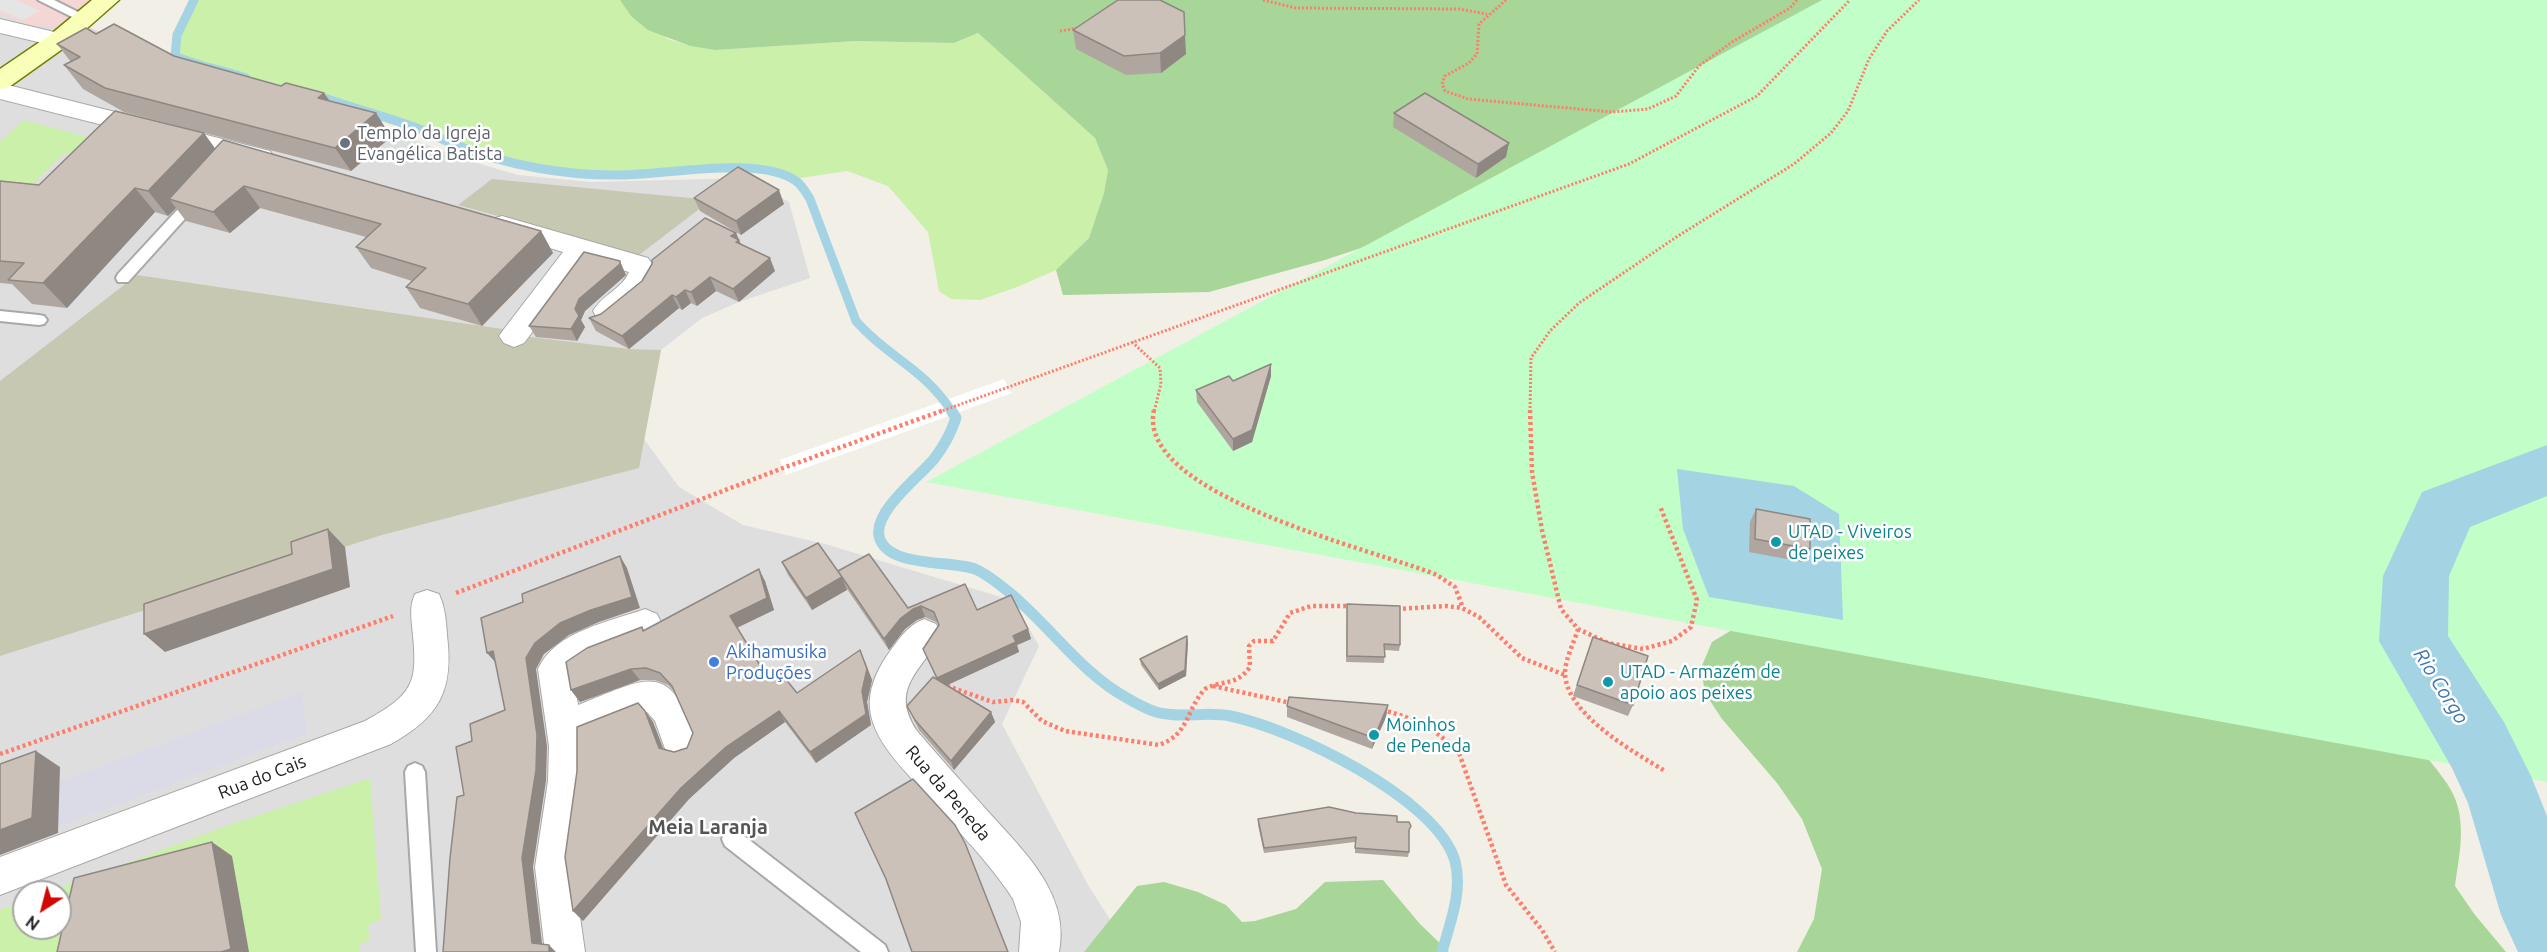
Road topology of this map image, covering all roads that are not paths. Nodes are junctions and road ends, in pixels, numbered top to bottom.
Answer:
1 (44, 0) edge
2 (106, 0) edge
3 (86, 19) junction
4 (0, 26) edge
5 (60, 40) junction
6 (0, 81) edge
7 (0, 91) edge
8 (284, 164) edge
9 (208, 185) edge
10 (479, 218) edge
11 (582, 247) junction
12 (123, 278) dead end
13 (0, 315) edge
14 (597, 319) edge
15 (39, 320) dead end
16 (514, 336) dead end
17 (427, 604) road end
18 (645, 624) dead end
19 (924, 634) dead end
20 (564, 728) junction
21 (681, 745) dead end
22 (415, 772) dead end
23 (732, 839) dead end
24 (0, 876) edge
25 (426, 952) edge
26 (565, 952) edge
27 (878, 952) edge
28 (1039, 952) edge

1 - 3 lane
2 - 3 main road
3 - 5 main road
4 - 5 street
5 - 6 main road
7 - 8 street
9 - 12 lane
10 - 11 street
11 - 14 street
11 - 16 street
13 - 15 lane
17 - 24 street, Rua do Cais
18 - 20 street
19 - 28 street, Rua da Peneda
20 - 21 street
20 - 26 street
22 - 25 lane
23 - 27 lane

